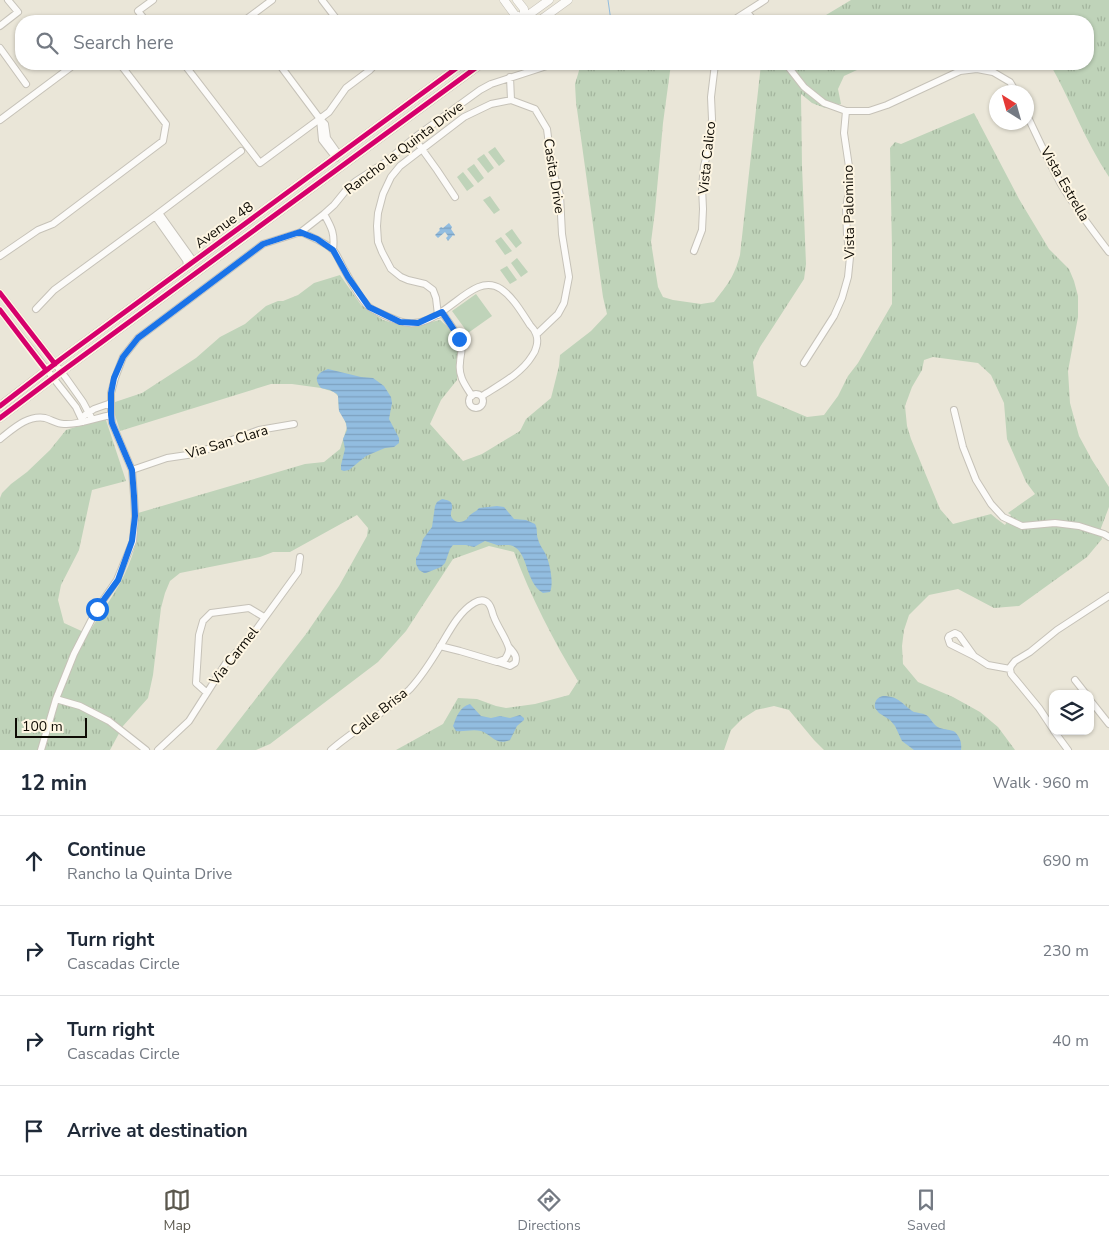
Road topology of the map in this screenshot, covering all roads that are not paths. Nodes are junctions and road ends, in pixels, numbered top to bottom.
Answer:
1 (8, 0) edge
2 (153, 0) edge
3 (272, 0) edge
4 (322, 0) edge
5 (504, 0) edge
6 (517, 0) edge
7 (549, 0) edge
8 (568, 0) edge
9 (765, 0) edge
10 (747, 12) junction
11 (141, 15) edge
12 (253, 15) edge
13 (333, 15) edge
14 (515, 15) edge
15 (523, 15) edge
16 (530, 15) edge
17 (547, 15) edge
18 (742, 15) edge
19 (749, 15) edge
20 (0, 26) edge
21 (0, 48) edge
22 (15, 69) edge
23 (16, 70) edge
24 (67, 70) edge
25 (125, 70) edge
26 (190, 70) edge
27 (283, 70) edge
28 (370, 70) edge
29 (454, 70) edge
30 (473, 70) edge
31 (533, 70) edge
32 (714, 70) edge
33 (791, 70) edge
34 (968, 70) edge
35 (982, 70) edge
36 (510, 77) junction
37 (26, 84) dead end
38 (1012, 85) edge
39 (511, 100) junction
40 (846, 111) junction
41 (320, 119) junction
42 (0, 120) edge
43 (1034, 129) edge
44 (414, 138) junction
45 (421, 149) junction
46 (241, 151) dead end
47 (361, 152) junction
48 (338, 157) junction
49 (455, 197) dead end
50 (292, 202) junction
51 (157, 214) junction
52 (324, 214) junction
53 (300, 232) junction
54 (333, 250) junction
55 (694, 251) dead end
56 (1109, 252) edge
57 (0, 256) edge
58 (194, 262) junction
59 (185, 268) junction
60 (0, 293) edge
61 (150, 306) junction
62 (36, 309) dead end
63 (0, 310) edge
64 (440, 314) junction
65 (536, 334) junction
66 (804, 363) dead end
67 (55, 364) junction
68 (46, 370) junction
69 (61, 372) junction
70 (53, 378) junction
71 (472, 396) junction
72 (482, 396) junction
73 (111, 403) junction
74 (0, 406) edge
75 (954, 410) dead end
76 (111, 415) junction
77 (90, 416) junction
78 (0, 418) edge
79 (82, 420) junction
80 (294, 424) dead end
81 (0, 439) edge
82 (132, 470) junction
83 (1109, 537) edge
84 (300, 557) dead end
85 (1109, 596) edge
86 (264, 617) junction
87 (440, 646) junction
88 (508, 647) junction
89 (974, 656) dead end
90 (497, 662) junction
91 (1010, 669) junction
92 (1075, 680) dead end
93 (1083, 690) edge
94 (206, 692) junction
95 (56, 700) junction
96 (1094, 705) edge
97 (1049, 723) edge
98 (1109, 724) edge
99 (1058, 735) edge
100 (41, 750) edge
101 (146, 750) edge
102 (158, 750) edge
103 (331, 750) edge
104 (1068, 750) edge

1 - 20 street
2 - 11 street
3 - 12 street
4 - 13 street
5 - 14 main road
6 - 15 main road
7 - 16 main road
8 - 17 main road
9 - 10 street
10 - 18 street
10 - 19 street
21 - 22 street
23 - 37 street
24 - 42 street
25 - 57 street
26 - 41 street
27 - 41 street
28 - 41 street
29 - 48 main road, Avenue 48
30 - 47 main road, Avenue 48
31 - 36 street, Rancho la Quinta Drive
32 - 55 street, Vista Calico
33 - 40 street
34 - 40 street
35 - 38 street
36 - 39 street
36 - 44 street, Rancho la Quinta Drive
39 - 45 street
39 - 65 street, Casita Drive
40 - 66 street, Vista Palomino
41 - 48 street
43 - 56 street, Vista Estrella
44 - 45 street
44 - 52 street, Rancho la Quinta Drive
45 - 49 street
45 - 64 street
46 - 51 street
47 - 48 main road
47 - 50 main road, Avenue 48
48 - 50 main road
48 - 58 main road, Avenue 48
50 - 61 main road, Avenue 48
51 - 58 street
51 - 59 street
51 - 62 street
52 - 53 street, Rancho la Quinta Drive
52 - 54 street
53 - 54 street
53 - 73 street, Rancho la Quinta Drive
54 - 64 street
58 - 59 main road, Avenue 48
58 - 61 main road
59 - 67 main road, Avenue 48
60 - 67 street
61 - 69 main road, Avenue 48
63 - 68 street
64 - 65 street
64 - 71 street
65 - 72 street
67 - 68 main road, Avenue 48
67 - 69 street
68 - 70 street
68 - 74 main road, Avenue 48
69 - 70 main road, Avenue 48
69 - 77 street
70 - 78 main road, Avenue 48
70 - 79 street
71 - 72 street
71 - 72 street
73 - 76 street, Rancho la Quinta Drive
73 - 77 street
75 - 83 street
76 - 77 street
76 - 82 street, Rancho la Quinta Drive
77 - 79 street
79 - 81 street
80 - 82 street, Via San Clara
82 - 95 street, Rancho la Quinta Drive
84 - 86 street, Via Carmel
85 - 91 street
86 - 94 street, Via Carmel
86 - 94 street
87 - 88 street, Calle Brisa
87 - 90 street
87 - 103 street, Calle Brisa
88 - 90 street
88 - 90 street
89 - 91 street
91 - 97 street
92 - 93 street
94 - 102 street, Via Carmel
95 - 100 street, Rancho la Quinta Drive
95 - 101 street
96 - 98 street
99 - 104 street

